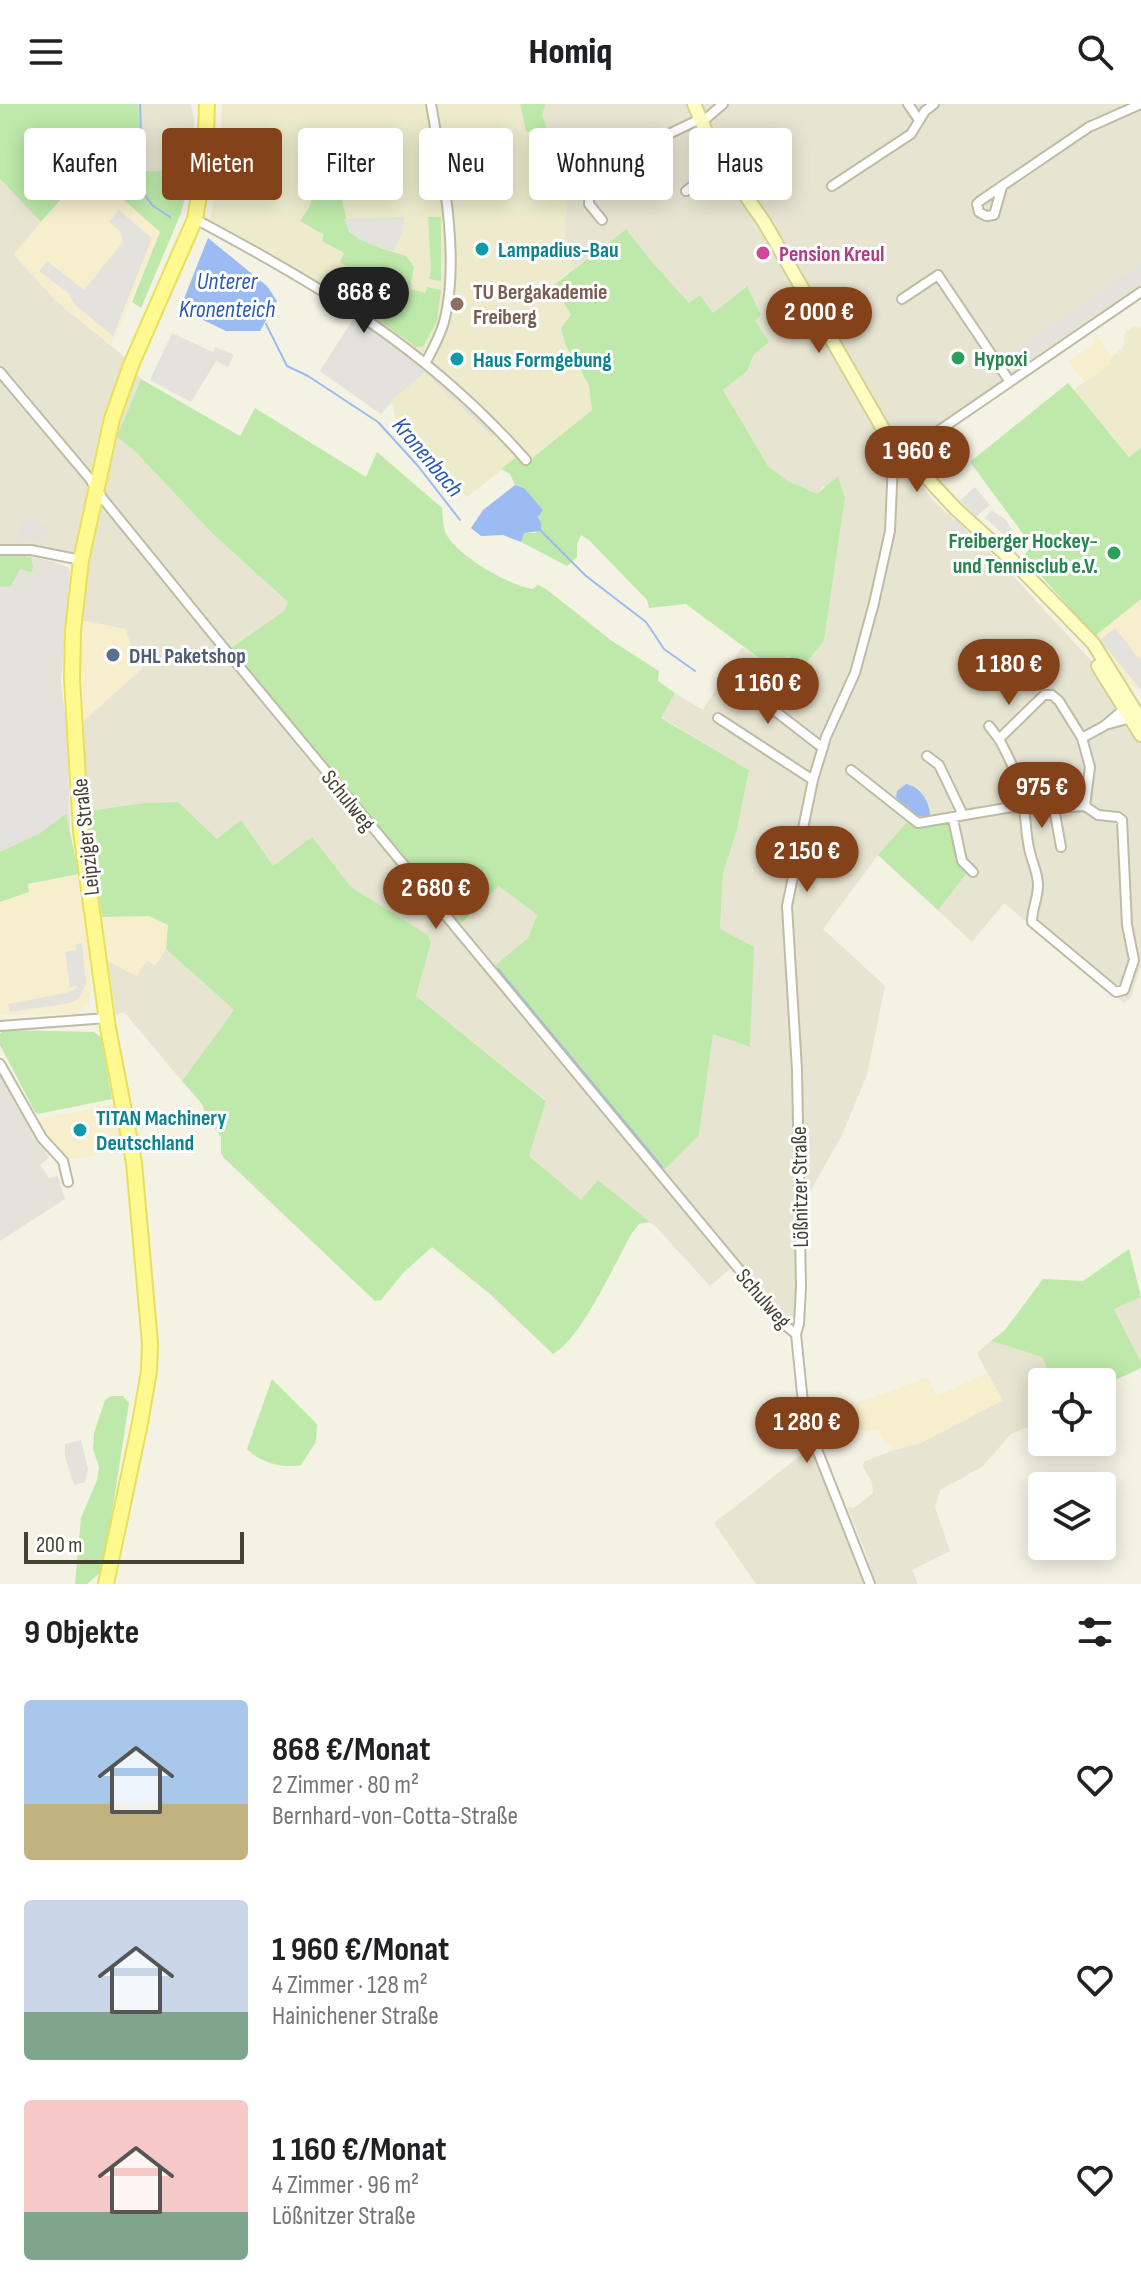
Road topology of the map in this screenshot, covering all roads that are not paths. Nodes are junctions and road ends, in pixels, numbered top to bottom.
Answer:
1 (207, 104) edge
2 (431, 104) edge
3 (694, 104) edge
4 (723, 104) edge
5 (908, 104) edge
6 (934, 104) edge
7 (1141, 104) edge
8 (919, 120) junction
9 (700, 121) junction
10 (703, 128) edge
11 (832, 186) dead end
12 (1002, 187) dead end
13 (689, 189) edge
14 (686, 191) dead end
15 (748, 200) edge
16 (195, 219) junction
17 (602, 220) dead end
18 (1141, 292) edge
19 (902, 299) dead end
20 (426, 362) junction
21 (0, 372) edge
22 (1010, 382) junction
23 (904, 454) junction
24 (526, 460) dead end
25 (97, 490) junction
26 (0, 550) edge
27 (81, 560) junction
28 (732, 678) dead end
29 (1135, 711) edge
30 (718, 718) dead end
31 (989, 726) dead end
32 (1141, 735) edge
33 (1082, 738) junction
34 (999, 739) junction
35 (823, 748) junction
36 (927, 756) dead end
37 (851, 770) dead end
38 (813, 780) junction
39 (1085, 806) junction
40 (1024, 807) junction
41 (1054, 808) junction
42 (962, 813) junction
43 (953, 819) junction
44 (1061, 847) dead end
45 (973, 872) dead end
46 (107, 1018) junction
47 (0, 1026) edge
48 (0, 1064) edge
49 (68, 1182) dead end
50 (796, 1334) junction
51 (106, 1584) edge
52 (870, 1584) edge

1 - 16 main road, Leipziger Straße
2 - 20 street
3 - 9 main road
4 - 9 street
5 - 8 street
6 - 8 street
7 - 12 street
8 - 11 street
9 - 10 main road
9 - 17 street
13 - 14 street
15 - 23 main road
16 - 20 street
16 - 25 main road, Leipziger Straße
18 - 22 street
19 - 22 street
20 - 24 street
21 - 25 street, Schulweg
22 - 23 street
23 - 29 main road
23 - 35 street, Lößnitzer Straße
25 - 27 main road, Leipziger Straße
25 - 50 street, Schulweg
26 - 27 street
27 - 46 main road, Leipziger Straße
28 - 35 street
29 - 32 main road
29 - 33 street
30 - 38 street
31 - 34 street
33 - 34 street
33 - 39 street
34 - 40 street
35 - 38 street, Lößnitzer Straße
36 - 42 street
37 - 43 street
38 - 50 street, Lößnitzer Straße
39 - 40 street
39 - 41 street
40 - 41 street
40 - 42 street
41 - 44 street
42 - 43 street
43 - 45 street
46 - 47 street
46 - 51 main road, Leipziger Straße
48 - 49 street
50 - 52 street, Lößnitzer Straße

